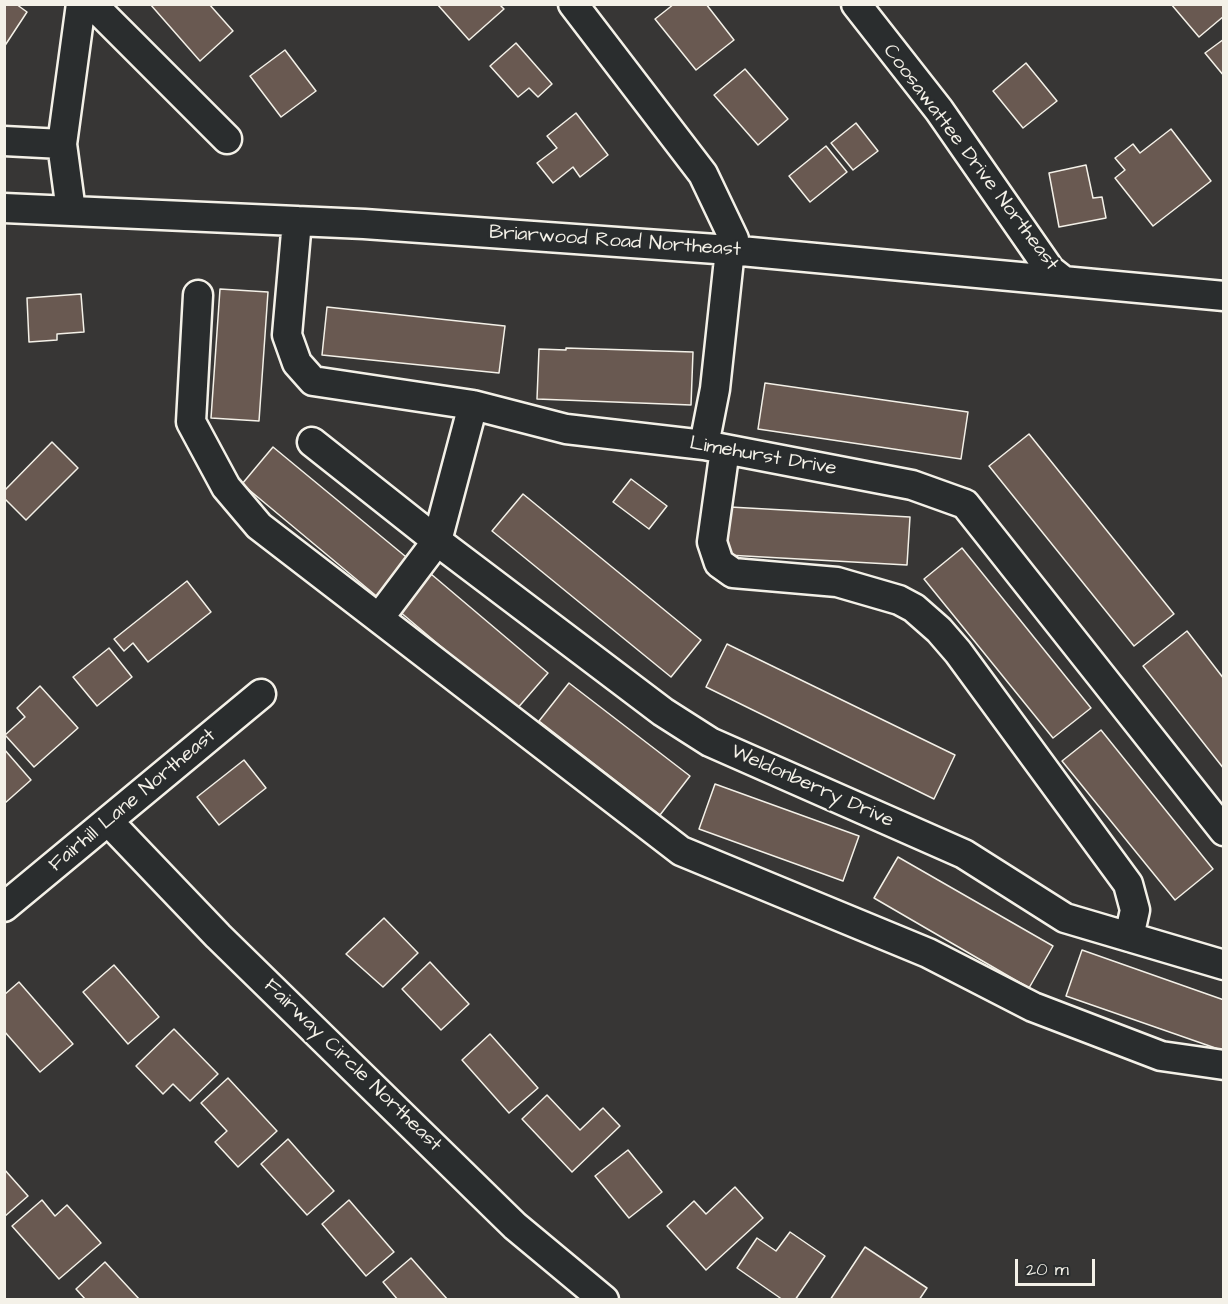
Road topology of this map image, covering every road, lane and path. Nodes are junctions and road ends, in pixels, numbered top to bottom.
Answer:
1 (81, 4) edge
2 (93, 4) edge
3 (573, 4) edge
4 (856, 4) edge
5 (227, 139) dead end
6 (4, 141) edge
7 (62, 144) junction
8 (4, 208) edge
9 (71, 211) junction
10 (297, 221) junction
11 (730, 250) junction
12 (1064, 281) junction
13 (198, 295) dead end
14 (1224, 296) edge
15 (473, 405) junction
16 (312, 442) dead end
17 (715, 447) junction
18 (436, 541) junction
19 (379, 618) junction
20 (261, 694) dead end
21 (109, 822) junction
22 (1224, 831) edge
23 (4, 907) edge
24 (1129, 937) junction
25 (1224, 965) edge
26 (1224, 1065) edge
27 (604, 1299) edge

1 - 7 street
2 - 5 street
3 - 11 street
4 - 12 street, Coosawattee Drive Northeast
6 - 7 street
7 - 9 street
8 - 9 street, Briarwood Road Northeast
9 - 10 street, Briarwood Road Northeast
10 - 11 street, Briarwood Road Northeast
10 - 15 street, Limehurst Drive
11 - 12 street, Briarwood Road Northeast
11 - 17 street
12 - 14 street, Briarwood Road Northeast
13 - 19 street
15 - 17 street, Limehurst Drive
15 - 18 street
16 - 18 street, Weldonberry Drive
17 - 22 street, Limehurst Drive
17 - 24 street
18 - 19 street
18 - 24 street, Weldonberry Drive
19 - 26 street
20 - 21 street, Fairhill Lane Northeast
21 - 23 street, Fairhill Lane Northeast
21 - 27 street, Fairway Circle Northeast
24 - 25 street, Weldonberry Drive

